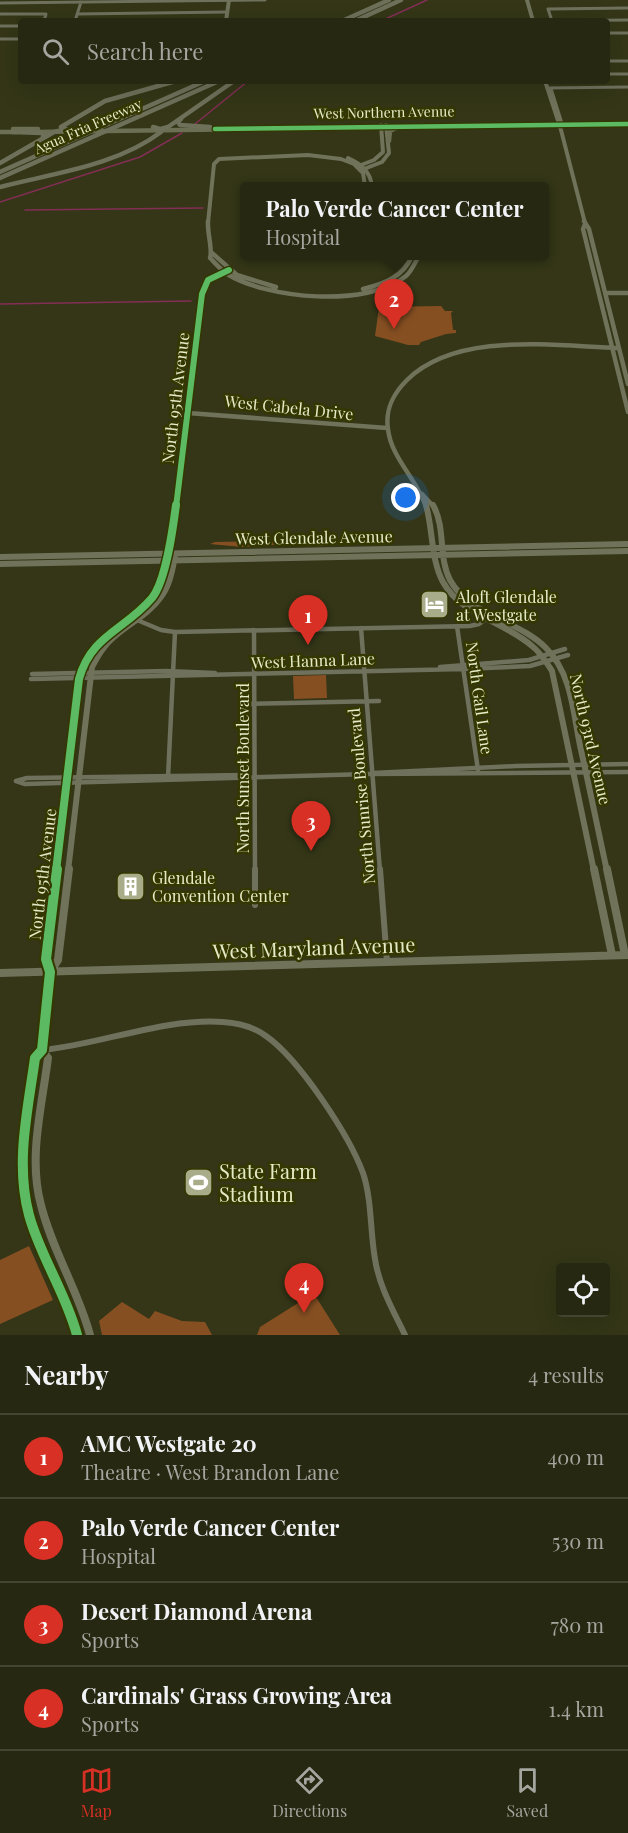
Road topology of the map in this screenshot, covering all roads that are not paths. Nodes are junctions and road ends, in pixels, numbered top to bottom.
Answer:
1 (229, 0) edge
2 (265, 0) edge
3 (389, 0) edge
4 (401, 0) edge
5 (525, 0) edge
6 (148, 1) edge
7 (81, 2) junction
8 (0, 3) edge
9 (628, 8) edge
10 (227, 12) junction
11 (0, 14) edge
12 (77, 14) junction
13 (45, 18) edge
14 (76, 18) edge
15 (226, 18) edge
16 (349, 18) edge
17 (362, 18) edge
18 (530, 18) edge
19 (551, 18) edge
20 (610, 20) edge
21 (628, 20) edge
22 (0, 26) edge
23 (18, 26) edge
24 (610, 33) edge
25 (628, 33) edge
26 (0, 39) edge
27 (18, 39) edge
28 (610, 61) edge
29 (628, 61) edge
30 (610, 74) edge
31 (628, 74) edge
32 (166, 84) edge
33 (199, 84) edge
34 (212, 84) edge
35 (230, 84) edge
36 (548, 84) edge
37 (628, 87) edge
38 (549, 88) junction
39 (549, 96) junction
40 (556, 107) junction
41 (181, 119) junction
42 (628, 124) edge
43 (472, 125) junction
44 (560, 125) junction
45 (263, 126) junction
46 (384, 126) junction
47 (168, 127) junction
48 (210, 127) junction
49 (294, 127) junction
50 (420, 127) junction
51 (345, 128) junction
52 (61, 129) junction
53 (153, 129) junction
54 (243, 129) junction
55 (70, 130) junction
56 (161, 130) junction
57 (0, 131) edge
58 (12, 132) junction
59 (54, 132) junction
60 (41, 139) junction
61 (386, 141) junction
62 (0, 163) edge
63 (361, 167) junction
64 (0, 172) edge
65 (0, 178) edge
66 (365, 182) edge
67 (372, 182) edge
68 (0, 187) edge
69 (590, 246) junction
70 (409, 260) edge
71 (417, 260) edge
72 (229, 273) junction
73 (594, 275) junction
74 (605, 293) junction
75 (628, 293) edge
76 (612, 346) junction
77 (618, 346) junction
78 (619, 376) junction
79 (628, 386) edge
80 (628, 412) edge
81 (188, 413) junction
82 (387, 428) junction
83 (422, 494) junction
84 (628, 544) edge
85 (557, 546) junction
86 (171, 547) junction
87 (435, 551) junction
88 (443, 551) junction
89 (628, 552) edge
90 (507, 554) junction
91 (0, 557) edge
92 (166, 557) junction
93 (175, 557) junction
94 (0, 564) edge
95 (488, 618) junction
96 (136, 620) junction
97 (457, 626) junction
98 (361, 628) junction
99 (254, 630) junction
100 (175, 632) junction
101 (565, 649) dead end
102 (568, 655) dead end
103 (554, 656) junction
104 (545, 659) junction
105 (463, 668) junction
106 (364, 671) junction
107 (173, 674) junction
108 (255, 674) junction
109 (79, 675) junction
110 (90, 675) junction
111 (31, 677) dead end
112 (367, 701) junction
113 (379, 701) dead end
114 (242, 704) dead end
115 (255, 704) junction
116 (628, 764) edge
117 (574, 768) junction
118 (585, 769) junction
119 (478, 771) junction
120 (628, 772) edge
121 (372, 774) junction
122 (255, 777) junction
123 (168, 778) junction
124 (67, 780) junction
125 (78, 780) junction
126 (255, 904) dead end
127 (612, 955) junction
128 (626, 955) edge
129 (387, 962) junction
130 (50, 972) junction
131 (0, 973) edge
132 (42, 1050) junction
133 (84, 1308) junction
134 (71, 1313) junction
135 (77, 1335) edge
136 (90, 1335) edge
137 (405, 1335) edge

1 - 2 street
1 - 6 street
1 - 10 street
3 - 16 highway
4 - 17 highway
5 - 18 street
6 - 7 street
7 - 8 street
7 - 12 street
9 - 19 street
10 - 12 street
10 - 15 street
11 - 13 street
12 - 14 street
20 - 21 street
22 - 23 street
24 - 25 street
26 - 27 street
28 - 29 street
30 - 31 street
32 - 52 highway
33 - 64 highway, Agua Fria Freeway, bridge
34 - 65 highway, Agua Fria Freeway, bridge
35 - 41 highway
36 - 38 street
37 - 38 street
38 - 39 street
38 - 40 street
39 - 40 street
39 - 44 street
40 - 44 street
41 - 47 highway
41 - 48 highway
42 - 44 main road, West Northern Avenue
43 - 44 main road, West Northern Avenue
43 - 46 main road, West Northern Avenue
43 - 50 main road, West Northern Avenue
44 - 69 street
45 - 48 main road, West Northern Avenue
45 - 49 main road, West Northern Avenue
45 - 54 main road
46 - 49 main road, West Northern Avenue
46 - 50 main road, West Northern Avenue
46 - 51 main road, West Northern Avenue
46 - 61 street
47 - 48 main road, West Northern Avenue
47 - 53 main road, West Northern Avenue
47 - 56 highway
49 - 51 main road, West Northern Avenue
49 - 54 main road, West Northern Avenue
50 - 61 main road
51 - 61 street
52 - 55 highway
52 - 57 main road, West Northern Avenue
52 - 59 highway
53 - 55 main road, West Northern Avenue
53 - 56 highway
54 - 56 main road, West Northern Avenue
55 - 59 main road, West Northern Avenue
56 - 68 highway
57 - 58 main road, West Northern Avenue
58 - 59 main road, West Northern Avenue
58 - 60 highway
59 - 60 highway
60 - 62 highway
61 - 63 street
63 - 66 street
63 - 67 street
63 - 72 street
69 - 73 street
69 - 74 street
70 - 72 street
71 - 72 street
72 - 81 street, North 95th Avenue
73 - 74 street
73 - 76 street
74 - 75 street
74 - 77 street
76 - 77 street
76 - 78 street
76 - 82 street
77 - 79 street
78 - 79 street
78 - 80 street
81 - 82 street, West Cabela Drive
81 - 86 street, North 95th Avenue
82 - 83 street, North 93rd Avenue
83 - 87 street, North 93rd Avenue
83 - 88 street, North 93rd Avenue
84 - 85 street, West Glendale Avenue
85 - 88 street, West Glendale Avenue
85 - 90 street
86 - 92 street, North 95th Avenue
86 - 93 street
87 - 88 street, West Glendale Avenue
87 - 93 street, West Glendale Avenue
87 - 95 street, North 93rd Avenue
88 - 90 street, West Glendale Avenue
88 - 103 street, North 93rd Avenue
89 - 90 street, West Glendale Avenue
91 - 92 street, West Glendale Avenue
92 - 93 street, West Glendale Avenue
92 - 94 street, West Glendale Avenue
92 - 109 street, North 95th Avenue
93 - 96 street, North 95th Avenue
95 - 97 street
95 - 104 street, North 93rd Avenue
96 - 100 street
96 - 110 street, North 95th Avenue
97 - 98 street
97 - 105 street, North Gail Lane
98 - 99 street
98 - 106 street, North Sunrise Boulevard
99 - 100 street
99 - 108 street, North Sunset Boulevard
100 - 107 street
101 - 103 street
102 - 103 street
103 - 104 street, West Hanna Lane
103 - 118 street, North 93rd Avenue
104 - 105 street, West Hanna Lane
104 - 117 street, North 93rd Avenue
105 - 106 street, West Hanna Lane
105 - 119 street, North Gail Lane
106 - 108 street, West Hanna Lane
106 - 112 street, North Sunrise Boulevard
107 - 108 street, West Hanna Lane
107 - 110 street, West Hanna Lane
107 - 123 street
108 - 115 street, North Sunset Boulevard
109 - 110 street, West Hanna Lane
109 - 111 street, West Hanna Lane
109 - 124 street, North 95th Avenue
110 - 125 street, North 95th Avenue
112 - 113 street
112 - 115 street
112 - 121 street, North Sunrise Boulevard
114 - 115 street
115 - 122 street, North Sunset Boulevard
116 - 118 street
117 - 118 street
117 - 119 street
117 - 127 street, North 93rd Avenue
118 - 120 street
118 - 128 street, North 93rd Avenue
119 - 121 street
121 - 122 street
121 - 129 street, North Sunrise Boulevard
122 - 123 street
122 - 126 street, North Sunset Boulevard
123 - 125 street
124 - 124 street
124 - 125 street
124 - 130 street, North 95th Avenue
125 - 130 street, North 95th Avenue
127 - 128 street, West Maryland Avenue
127 - 129 street, West Maryland Avenue
129 - 130 street, West Maryland Avenue
130 - 131 street, West Maryland Avenue
130 - 132 street, North 95th Avenue
132 - 133 street, North 95th Avenue
132 - 134 street, North 95th Avenue
132 - 137 street
133 - 134 street
133 - 136 street, North 95th Avenue
134 - 135 street, North 95th Avenue

